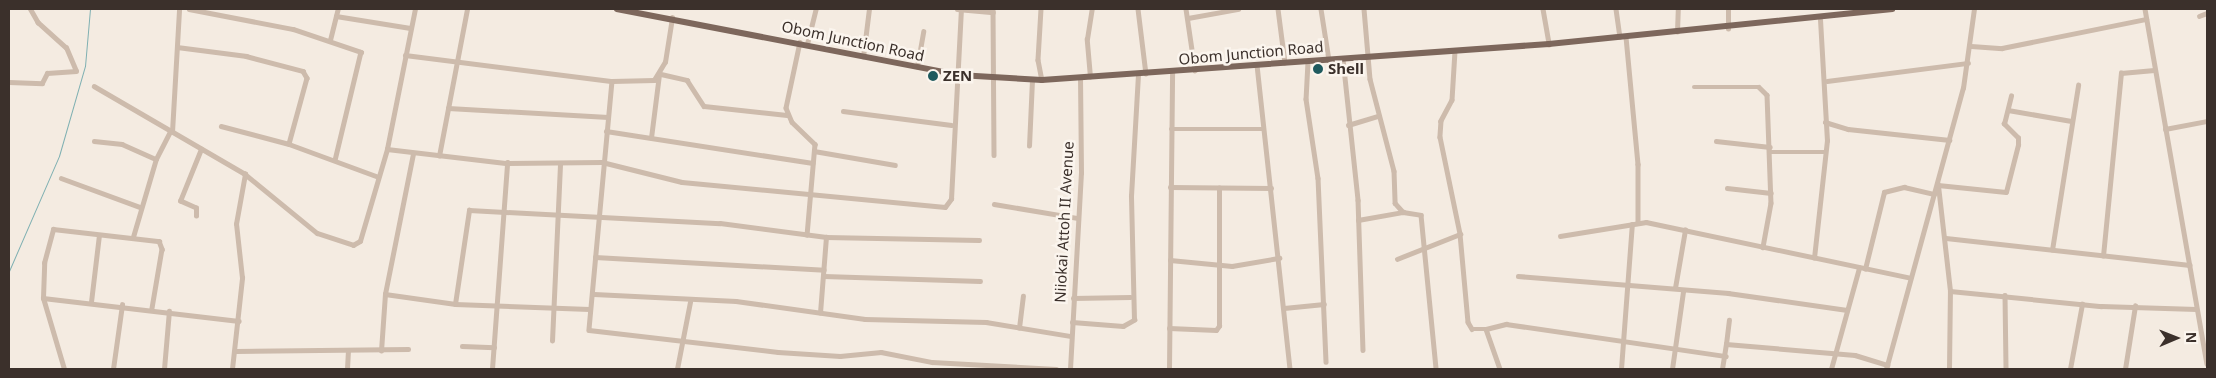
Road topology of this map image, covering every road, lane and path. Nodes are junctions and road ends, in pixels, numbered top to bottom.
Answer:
1 (30, 9) edge
2 (179, 9) edge
3 (189, 9) edge
4 (338, 9) edge
5 (415, 9) edge
6 (467, 9) edge
7 (617, 9) edge
8 (816, 9) edge
9 (869, 9) edge
10 (959, 9) edge
11 (1041, 9) edge
12 (1092, 9) edge
13 (1138, 9) edge
14 (1186, 9) edge
15 (1228, 9) edge
16 (1238, 9) edge
17 (1278, 9) edge
18 (1321, 9) edge
19 (1364, 9) edge
20 (1542, 9) edge
21 (1616, 9) edge
22 (1678, 9) edge
23 (1728, 9) edge
24 (1891, 9) edge
25 (1974, 9) edge
26 (2145, 9) edge
27 (627, 10) edge
28 (993, 10) edge
29 (1857, 12) edge
30 (2207, 13) edge
31 (336, 16) junction
32 (2199, 16) dead end
33 (672, 18) junction
34 (1188, 18) junction
35 (2146, 19) junction
36 (1820, 20) junction
37 (410, 28) junction
38 (1728, 29) junction
39 (923, 32) dead end
40 (1677, 32) junction
41 (1623, 37) junction
42 (330, 40) junction
43 (800, 42) junction
44 (807, 44) junction
45 (1548, 44) junction
46 (1971, 46) junction
47 (177, 47) junction
48 (1455, 51) junction
49 (405, 56) junction
50 (1371, 56) junction
51 (863, 57) junction
52 (455, 59) junction
53 (1343, 59) junction
54 (1329, 60) junction
55 (1308, 62) junction
56 (1285, 63) junction
57 (1968, 63) junction
58 (1257, 65) junction
59 (917, 67) junction
60 (1196, 70) junction
61 (2154, 70) junction
62 (1172, 72) junction
63 (660, 74) junction
64 (1138, 74) junction
65 (1146, 74) junction
66 (959, 75) junction
67 (1090, 77) junction
68 (1080, 78) junction
69 (996, 79) junction
70 (1032, 80) junction
71 (1042, 80) junction
72 (612, 81) junction
73 (1826, 81) junction
74 (9, 82) edge
75 (2078, 85) dead end
76 (94, 86) dead end
77 (1694, 87) dead end
78 (2012, 96) dead end
79 (448, 108) junction
80 (2008, 110) junction
81 (843, 111) dead end
82 (787, 115) junction
83 (1378, 116) junction
84 (608, 117) junction
85 (2071, 121) junction
86 (2207, 121) edge
87 (1825, 122) junction
88 (952, 125) junction
89 (1348, 125) junction
90 (222, 126) dead end
91 (1171, 129) junction
92 (1263, 129) junction
93 (2165, 129) junction
94 (606, 131) junction
95 (171, 132) junction
96 (652, 138) junction
97 (1950, 140) junction
98 (94, 141) dead end
99 (1716, 141) dead end
100 (289, 144) junction
101 (1029, 146) dead end
102 (201, 149) junction
103 (386, 149) junction
104 (1770, 150) junction
105 (814, 151) junction
106 (1826, 152) junction
107 (413, 154) junction
108 (994, 155) dead end
109 (439, 156) junction
110 (156, 159) junction
111 (335, 160) junction
112 (602, 162) junction
113 (507, 163) junction
114 (813, 163) junction
115 (560, 164) junction
116 (895, 165) dead end
117 (245, 174) junction
118 (376, 176) junction
119 (61, 178) dead end
120 (1938, 185) junction
121 (1170, 187) junction
122 (1219, 188) junction
123 (1271, 188) junction
124 (1727, 188) dead end
125 (1771, 193) junction
126 (1934, 194) junction
127 (809, 197) junction
128 (994, 204) dead end
129 (140, 207) junction
130 (504, 211) junction
131 (1403, 212) junction
132 (557, 215) junction
133 (196, 216) dead end
134 (596, 216) junction
135 (1078, 218) junction
136 (1358, 220) junction
137 (1638, 221) junction
138 (1632, 224) junction
139 (1685, 230) junction
140 (1460, 234) junction
141 (99, 235) junction
142 (806, 235) junction
143 (1560, 236) dead end
144 (133, 237) junction
145 (826, 238) junction
146 (1946, 238) junction
147 (979, 240) dead end
148 (1427, 246) junction
149 (1763, 247) junction
150 (2052, 250) junction
151 (2103, 256) junction
152 (595, 257) junction
153 (1279, 258) junction
154 (1814, 258) junction
155 (1397, 259) dead end
156 (1170, 260) junction
157 (1219, 263) junction
158 (2190, 265) junction
159 (1859, 268) junction
160 (1865, 269) junction
161 (824, 270) junction
162 (824, 276) junction
163 (1518, 276) dead end
164 (1908, 278) junction
165 (980, 281) dead end
166 (1627, 285) junction
167 (1675, 288) junction
168 (1950, 291) junction
169 (1683, 292) junction
170 (386, 294) junction
171 (594, 294) junction
172 (2005, 295) junction
173 (1023, 296) dead end
174 (1130, 297) junction
175 (43, 298) junction
176 (1073, 298) junction
177 (91, 302) junction
178 (690, 302) junction
179 (455, 304) junction
180 (1324, 304) junction
181 (2082, 304) junction
182 (122, 305) junction
183 (498, 306) junction
184 (2135, 306) junction
185 (552, 307) junction
186 (152, 308) junction
187 (1284, 308) junction
188 (590, 309) junction
189 (2196, 309) junction
190 (1847, 310) junction
191 (169, 311) junction
192 (820, 313) junction
193 (239, 320) junction
194 (1729, 320) dead end
195 (1072, 322) junction
196 (1019, 328) junction
197 (1169, 328) junction
198 (1486, 329) junction
199 (1071, 336) junction
200 (682, 338) junction
201 (552, 341) dead end
202 (1624, 341) junction
203 (1726, 344) junction
204 (462, 346) dead end
205 (494, 347) junction
206 (408, 349) dead end
207 (1674, 349) junction
208 (1363, 350) dead end
209 (236, 351) junction
210 (381, 351) junction
211 (348, 352) junction
212 (1836, 354) junction
213 (1726, 356) junction
214 (1326, 362) dead end
215 (2207, 364) edge
216 (1886, 367) edge
217 (64, 369) edge
218 (112, 369) edge
219 (164, 369) edge
220 (232, 369) edge
221 (347, 369) edge
222 (492, 369) edge
223 (677, 369) edge
224 (1056, 369) edge
225 (1070, 369) edge
226 (1169, 369) edge
227 (1290, 369) edge
228 (1436, 369) edge
229 (1500, 369) edge
230 (1621, 369) edge
231 (1672, 369) edge
232 (1722, 369) edge
233 (1831, 369) edge
234 (1949, 369) edge
235 (2006, 369) edge
236 (2070, 369) edge
237 (2124, 369) edge

1 - 74 street
2 - 47 street
3 - 42 street
4 - 31 street
5 - 37 street
6 - 52 street
7 - 27 main road, Obom Junction Road
8 - 44 street
9 - 51 street
10 - 28 street
10 - 66 street
11 - 71 street
12 - 67 street
13 - 65 street
14 - 34 street
15 - 16 street
15 - 34 street
17 - 56 street
18 - 54 street
19 - 50 street
20 - 45 street
21 - 41 street
22 - 40 street
23 - 38 street
24 - 29 main road, Obom Junction Road
25 - 46 street
26 - 35 street
27 - 33 main road, Obom Junction Road
28 - 69 street
29 - 36 main road, Obom Junction Road
30 - 32 street
31 - 37 street
31 - 42 street
33 - 43 main road, Obom Junction Road
33 - 63 street
34 - 60 street
35 - 46 street
35 - 61 street
36 - 38 main road, Obom Junction Road
36 - 73 street
37 - 49 street
38 - 40 main road, Obom Junction Road
39 - 59 street
40 - 41 main road, Obom Junction Road
41 - 45 main road, Obom Junction Road
41 - 137 street
42 - 111 street
43 - 44 main road, Obom Junction Road
43 - 82 street
44 - 51 main road, Obom Junction Road
45 - 48 main road, Obom Junction Road
46 - 57 street
47 - 95 street
47 - 100 street
48 - 50 main road, Obom Junction Road
48 - 140 street
49 - 52 street
49 - 103 street
50 - 53 main road, Obom Junction Road
50 - 83 street
51 - 59 main road, Obom Junction Road
52 - 72 street
52 - 79 street
53 - 54 main road, Obom Junction Road
53 - 89 street
54 - 55 main road, Obom Junction Road
55 - 56 main road, Obom Junction Road
55 - 180 street
56 - 58 main road, Obom Junction Road
57 - 73 street
57 - 97 street
58 - 60 main road, Obom Junction Road
58 - 92 street
59 - 66 main road, Obom Junction Road
60 - 62 main road, Obom Junction Road
61 - 93 street
61 - 151 street
62 - 65 main road, Obom Junction Road
62 - 91 street
63 - 72 street
63 - 82 street
63 - 96 street
64 - 65 main road, Obom Junction Road
64 - 67 main road, Obom Junction Road
64 - 174 street
66 - 69 main road, Obom Junction Road
66 - 88 street
67 - 68 main road, Obom Junction Road
68 - 71 main road, Obom Junction Road
68 - 135 street, Niiokai Attoh II Avenue
69 - 70 main road, Obom Junction Road
69 - 108 street
70 - 71 main road, Obom Junction Road
70 - 101 street
72 - 84 street
73 - 87 street
75 - 85 street
76 - 95 street
77 - 104 street
78 - 80 street
79 - 84 street
79 - 109 street
80 - 85 street
80 - 120 street
81 - 88 street
82 - 105 street
83 - 89 street
83 - 131 street
84 - 94 street
85 - 150 street
86 - 93 street
87 - 97 street
87 - 106 street
88 - 127 street
89 - 136 street
90 - 100 street
91 - 92 street
91 - 121 street
92 - 123 street
93 - 158 street
94 - 96 street
94 - 112 street
95 - 102 street
95 - 110 street
96 - 114 street
97 - 120 street
98 - 110 street
99 - 104 street
100 - 111 street
102 - 117 street
102 - 133 street
103 - 107 street
103 - 118 street
104 - 106 street
104 - 125 street
105 - 114 street
105 - 116 street
106 - 154 street
107 - 109 street
107 - 170 street
109 - 113 street
110 - 129 street
111 - 118 street
112 - 115 street
112 - 127 street
112 - 134 street
113 - 115 street
113 - 130 street
114 - 127 street
115 - 132 street
117 - 118 street
117 - 193 street
119 - 129 street
120 - 126 street
120 - 146 street
121 - 122 street
121 - 156 street
122 - 123 street
122 - 157 street
123 - 153 street
124 - 125 street
125 - 149 street
126 - 160 street
126 - 164 street
127 - 142 street
128 - 135 street
129 - 144 street
130 - 132 street
130 - 179 street
130 - 183 street
131 - 136 street
131 - 148 street
132 - 134 street
132 - 185 street
134 - 142 street
134 - 152 street
135 - 176 street, Niiokai Attoh II Avenue
136 - 208 street
137 - 138 street
137 - 139 street
138 - 143 street
138 - 166 street
139 - 149 street
139 - 167 street
140 - 148 street
140 - 198 street
141 - 144 street
141 - 175 street
141 - 177 street
142 - 145 street
144 - 186 street
145 - 147 street
145 - 161 street
146 - 150 street
146 - 168 street
148 - 155 street
148 - 228 street
149 - 154 street
150 - 151 street
151 - 158 street
152 - 161 street
152 - 171 street
153 - 157 street
153 - 187 street
154 - 159 street
156 - 157 street
156 - 197 street
157 - 197 street
158 - 189 street
159 - 160 street
159 - 190 street
160 - 164 street
161 - 162 street
162 - 165 street
162 - 192 street
163 - 166 street
164 - 216 street
166 - 167 street
166 - 202 street
167 - 169 street
168 - 172 street
168 - 234 street
169 - 190 street
169 - 207 street
170 - 179 street
170 - 210 street
171 - 178 street
171 - 188 street
172 - 181 street
172 - 235 street
173 - 196 street
174 - 176 street
174 - 195 street
175 - 177 street
175 - 217 street
176 - 195 street, Niiokai Attoh II Avenue
177 - 182 street
178 - 192 street
178 - 200 street
179 - 183 street
180 - 187 street
180 - 214 street
181 - 184 street
181 - 236 street
182 - 186 street
182 - 218 street
183 - 185 street
183 - 205 street
184 - 189 street
184 - 237 street
185 - 188 street
185 - 201 street
186 - 191 street
187 - 227 street
188 - 200 street
189 - 215 street
190 - 212 street
191 - 193 street
191 - 219 street
192 - 196 street
193 - 209 street
194 - 203 street
195 - 199 street, Niiokai Attoh II Avenue
196 - 199 street
197 - 226 street
198 - 202 street
198 - 229 street
199 - 225 street, Niiokai Attoh II Avenue
200 - 223 street
200 - 224 street
202 - 207 street
202 - 230 street
203 - 212 street
203 - 213 street
204 - 205 street
205 - 222 street
206 - 210 street
207 - 213 street
207 - 231 street
209 - 211 street
209 - 220 street
210 - 211 street
211 - 221 street
212 - 216 street
212 - 233 street
213 - 232 street

